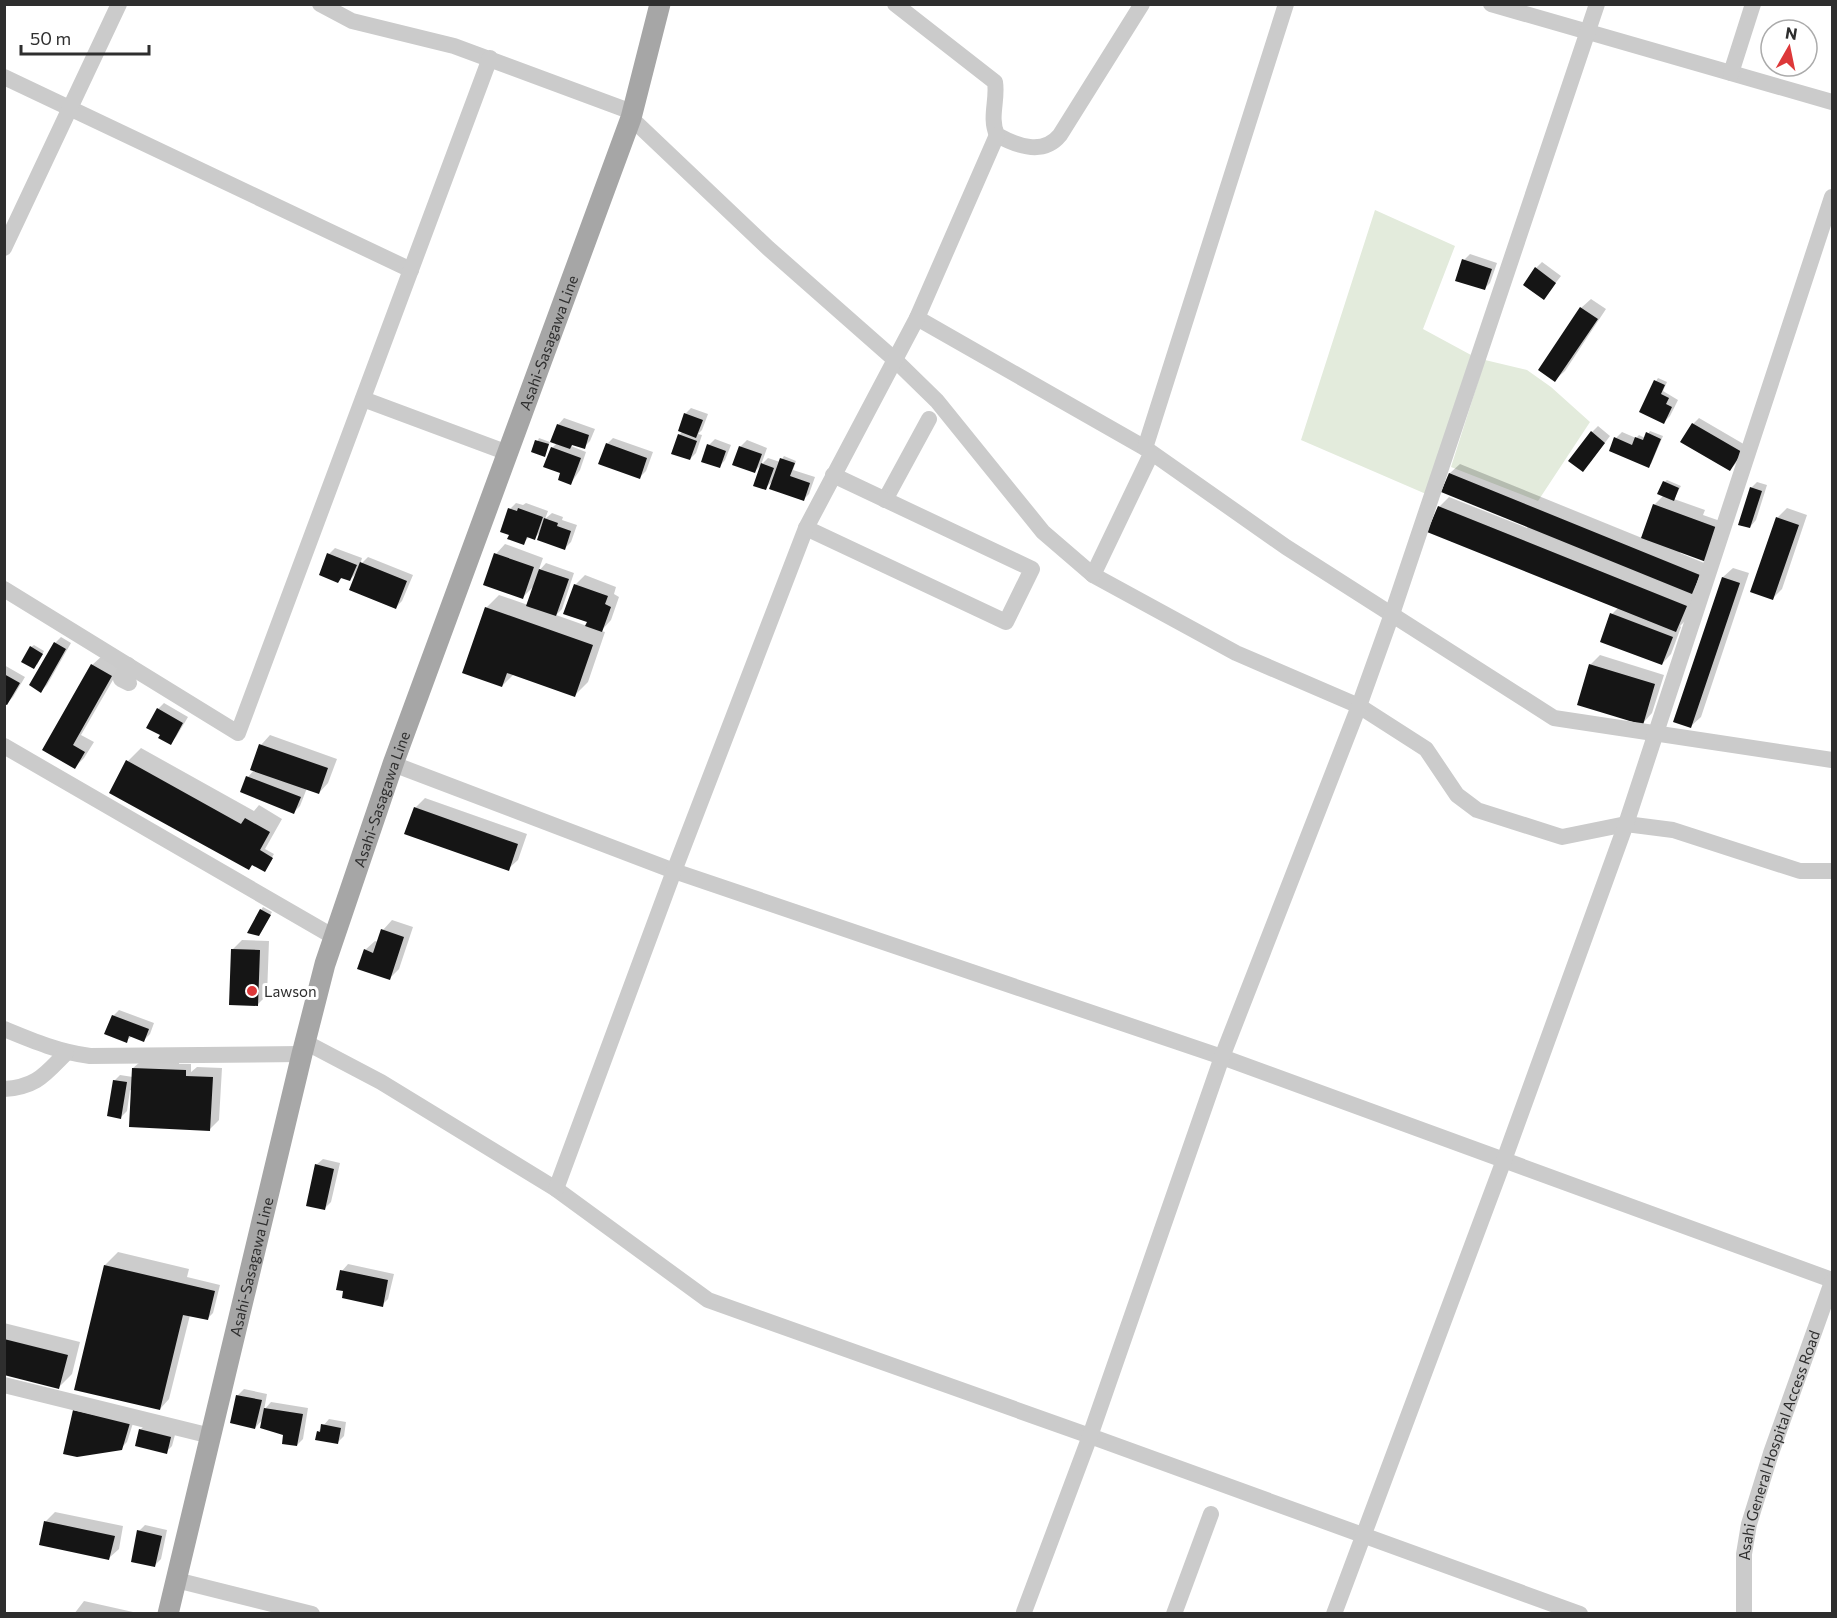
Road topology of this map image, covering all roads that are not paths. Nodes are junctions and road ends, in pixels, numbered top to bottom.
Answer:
1 (119, 4) edge
2 (320, 4) edge
3 (660, 4) edge
4 (895, 4) edge
5 (1142, 4) edge
6 (1286, 4) edge
7 (1491, 4) edge
8 (1597, 4) edge
9 (1753, 4) edge
10 (1545, 12) edge
11 (1588, 32) junction
12 (490, 58) junction
13 (1731, 73) junction
14 (4, 77) edge
15 (1833, 102) edge
16 (70, 108) junction
17 (632, 115) junction
18 (998, 135) junction
19 (1833, 197) edge
20 (4, 248) edge
21 (411, 270) junction
22 (917, 318) junction
23 (894, 359) junction
24 (363, 399) junction
25 (929, 419) dead end
26 (1148, 451) junction
27 (508, 453) junction
28 (832, 475) junction
29 (885, 500) junction
30 (806, 528) junction
31 (1093, 574) junction
32 (4, 590) edge
33 (1392, 614) junction
34 (128, 665) junction
35 (129, 683) dead end
36 (1359, 706) junction
37 (1657, 735) junction
38 (4, 746) edge
39 (1833, 760) edge
40 (393, 764) junction
41 (1626, 824) junction
42 (1833, 871) edge
43 (674, 872) junction
44 (334, 937) junction
45 (4, 1029) edge
46 (303, 1048) junction
47 (66, 1053) junction
48 (1222, 1057) junction
49 (4, 1089) edge
50 (1504, 1160) junction
51 (556, 1189) junction
52 (1833, 1281) edge
53 (4, 1385) edge
54 (211, 1436) junction
55 (1090, 1436) junction
56 (1211, 1514) dead end
57 (1363, 1534) junction
58 (176, 1580) junction
59 (1024, 1612) dead end
60 (168, 1614) edge
61 (312, 1614) edge
62 (1174, 1614) edge
63 (1334, 1614) edge
64 (1580, 1614) edge
65 (1744, 1614) edge

1 - 16 street
2 - 12 street
3 - 17 main road, Asahi-Sasagawa Line
4 - 18 street
5 - 18 street
6 - 26 street
7 - 10 street
8 - 11 street
9 - 13 street
10 - 11 street
11 - 13 street
11 - 33 street
12 - 17 street
12 - 21 street
13 - 15 street
14 - 16 street
16 - 20 street
16 - 21 street
17 - 23 street
17 - 27 main road, Asahi-Sasagawa Line
18 - 22 street
19 - 37 street
21 - 24 street
22 - 23 street
22 - 26 street
23 - 28 street
23 - 31 street
24 - 27 street
24 - 34 street
25 - 29 street
26 - 31 street
26 - 33 street
27 - 40 main road, Asahi-Sasagawa Line
28 - 29 street
28 - 30 street
29 - 30 street
30 - 43 street
31 - 36 street
32 - 34 street
33 - 36 street
33 - 37 street
34 - 35 street
36 - 41 street
36 - 48 street
37 - 39 street
37 - 41 street
38 - 44 street
40 - 43 street
40 - 44 main road, Asahi-Sasagawa Line
41 - 42 street
41 - 50 street
43 - 48 street
43 - 51 street
44 - 46 main road, Asahi-Sasagawa Line
45 - 47 street
46 - 47 street
46 - 51 street
46 - 54 main road, Asahi-Sasagawa Line
47 - 49 street
48 - 50 street
48 - 55 street
50 - 52 street
50 - 57 street
51 - 55 street
52 - 65 street, Asahi General Hospital Access Road
53 - 54 street
54 - 58 main road, Asahi-Sasagawa Line
55 - 57 street
55 - 59 street
56 - 62 street
57 - 63 street
57 - 64 street
58 - 60 main road, Asahi-Sasagawa Line
58 - 61 street

